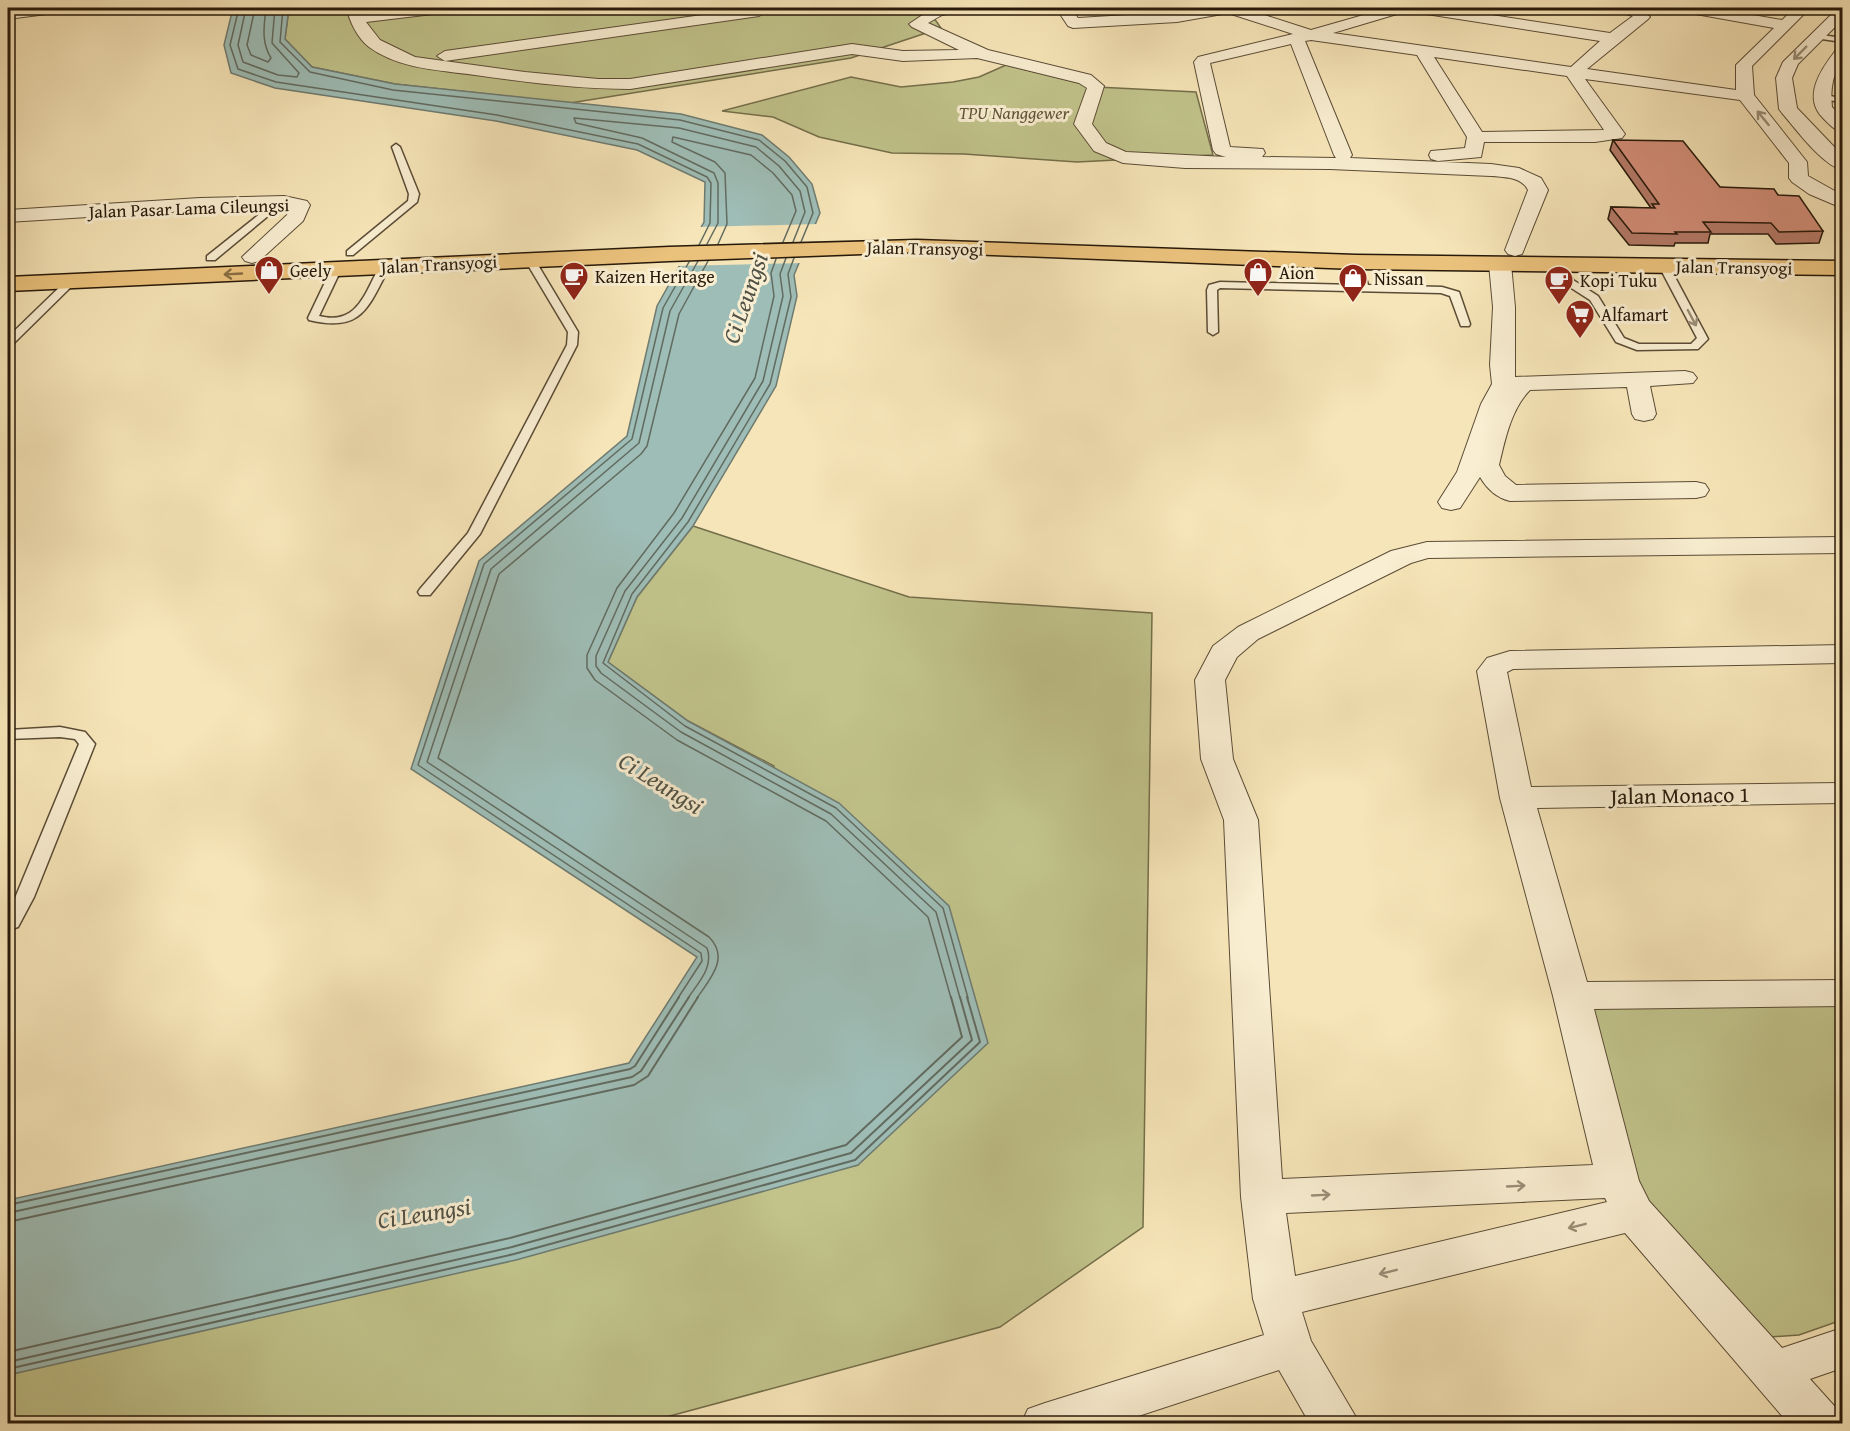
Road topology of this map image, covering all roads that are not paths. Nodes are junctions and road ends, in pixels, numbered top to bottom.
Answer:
1 (58, 8) edge
2 (65, 8) edge
3 (114, 8) edge
4 (441, 8) edge
5 (956, 8) edge
6 (1063, 8) edge
7 (1230, 8) edge
8 (1402, 8) edge
9 (1420, 8) edge
10 (1620, 8) edge
11 (1690, 8) edge
12 (1803, 8) edge
13 (759, 11) dead end
14 (1174, 12) edge
15 (1842, 12) edge
16 (355, 13) edge
17 (8, 15) edge
18 (1785, 25) junction
19 (1818, 36) junction
20 (1304, 37) junction
21 (1612, 38) junction
22 (1842, 40) edge
23 (1423, 52) junction
24 (1842, 54) edge
25 (989, 56) junction
26 (411, 61) junction
27 (1836, 71) edge
28 (1572, 73) junction
29 (1745, 96) junction
30 (1842, 100) edge
31 (1831, 108) edge
32 (1842, 127) edge
33 (1476, 137) junction
34 (1784, 145) junction
35 (396, 147) dead end
36 (1822, 147) junction
37 (1343, 155) junction
38 (1842, 164) edge
39 (1799, 178) junction
40 (1842, 188) edge
41 (1842, 202) edge
42 (269, 211) dead end
43 (8, 216) edge
44 (839, 241) junction
45 (671, 247) junction
46 (1842, 252) edge
47 (350, 253) junction
48 (252, 257) junction
49 (1507, 257) junction
50 (211, 258) junction
51 (530, 260) junction
52 (1356, 262) junction
53 (386, 266) junction
54 (1561, 266) junction
55 (1664, 266) junction
56 (8, 267) edge
57 (1842, 268) edge
58 (333, 276) dead end
59 (72, 281) junction
60 (8, 284) edge
61 (1363, 286) junction
62 (1465, 324) dead end
63 (1213, 332) dead end
64 (8, 343) edge
65 (1685, 378) dead end
66 (1634, 380) junction
67 (1514, 384) junction
68 (1644, 414) dead end
69 (1695, 490) dead end
70 (1451, 502) dead end
71 (1842, 545) edge
72 (425, 592) dead end
73 (1842, 654) edge
74 (8, 734) edge
75 (1842, 793) edge
76 (1516, 798) junction
77 (8, 924) edge
78 (1842, 993) edge
79 (1572, 996) junction
80 (1262, 1197) junction
81 (1626, 1197) junction
82 (1276, 1299) junction
83 (1290, 1347) junction
84 (1842, 1348) edge
85 (1773, 1371) junction
86 (1045, 1424) edge
87 (1336, 1424) edge
88 (1820, 1424) edge

1 - 17 street
2 - 3 street
4 - 16 street
5 - 25 street
6 - 14 street
7 - 14 street
7 - 20 street
8 - 20 street
9 - 21 street
10 - 21 street
11 - 18 street
12 - 18 street
13 - 26 street
15 - 19 street
16 - 26 street
18 - 29 street
19 - 22 lane
19 -> 36 street
20 - 23 street
20 - 37 street
20 - 37 street
21 - 28 street
23 - 28 street
23 - 33 street
24 - 27 street
25 - 26 street
25 - 49 street
27 - 31 street
28 - 29 street
28 - 33 street
34 -> 29 street
30 - 31 lane
31 - 32 street
33 - 37 street
34 - 36 street
34 - 39 street
35 - 47 lane
36 - 38 street
39 - 40 street
39 - 41 street
42 - 50 lane
43 - 48 street, Jalan Pasar Lama Cileungsi
44 - 45 highway, Jalan Transyogi
44 - 49 highway, Jalan Transyogi
44 - 52 highway, Jalan Transyogi
45 - 47 highway, Jalan Transyogi
45 - 51 highway, Jalan Transyogi
46 - 49 highway, Jalan Transyogi
47 - 48 highway, Jalan Transyogi
48 - 50 highway, Jalan Transyogi
49 - 52 highway, Jalan Transyogi
49 - 54 highway, Jalan Transyogi
49 - 67 street
50 - 56 highway, Jalan Transyogi
51 - 53 highway, Jalan Transyogi
51 - 72 lane
52 - 61 lane
53 - 58 lane
53 -> 59 highway, Jalan Transyogi
54 - 55 highway, Jalan Transyogi
55 -> 54 lane
55 - 57 highway, Jalan Transyogi
59 - 60 highway, Jalan Transyogi
59 - 64 lane
61 - 62 lane
61 - 63 lane
65 - 66 street
66 - 67 street
66 - 68 street
67 - 69 street
67 - 70 street
71 - 80 street
73 - 76 street
74 - 77 lane
75 - 76 street, Jalan Monaco 1
76 - 79 street
78 - 79 street
79 - 81 street
80 -> 81 street
80 - 82 street
81 -> 82 street
81 - 85 street
82 - 83 street
83 - 86 street
83 - 87 street
84 - 85 street
85 - 88 street

